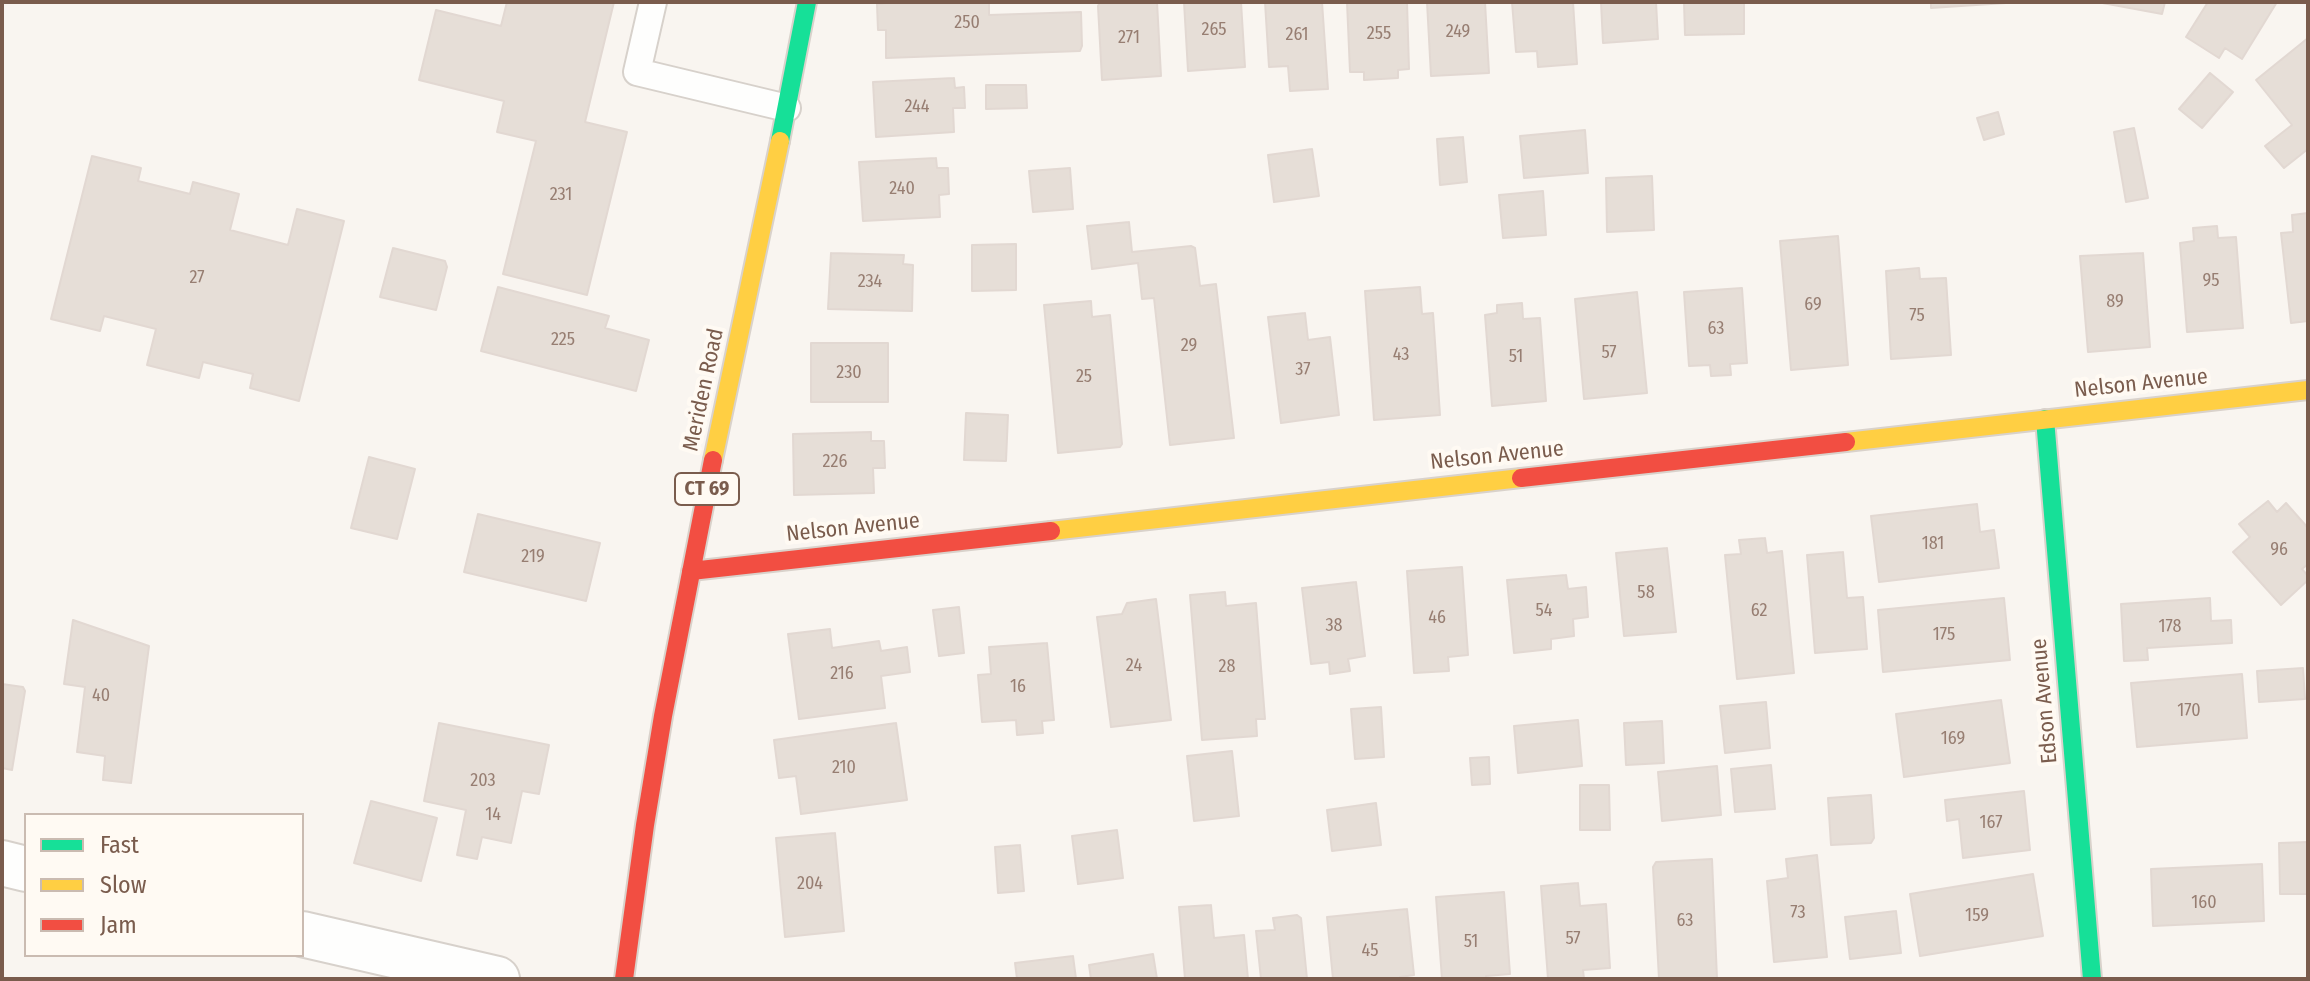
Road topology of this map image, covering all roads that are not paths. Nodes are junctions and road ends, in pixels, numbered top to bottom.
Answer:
1 (653, 2) edge
2 (807, 2) edge
3 (787, 108) junction
4 (2308, 390) edge
5 (2045, 419) junction
6 (691, 571) junction
7 (2, 863) edge
8 (24, 868) edge
9 (304, 934) edge
10 (497, 979) edge
11 (624, 979) edge
12 (2092, 979) edge

1 - 3 lane
2 - 3 street, Meriden Road / CT 69
3 - 6 street, Meriden Road / CT 69
4 - 5 street, Nelson Avenue
5 - 6 street, Nelson Avenue
5 - 12 street, Edson Avenue
6 - 11 street, Meriden Road / CT 69
7 - 8 street
9 - 10 street

